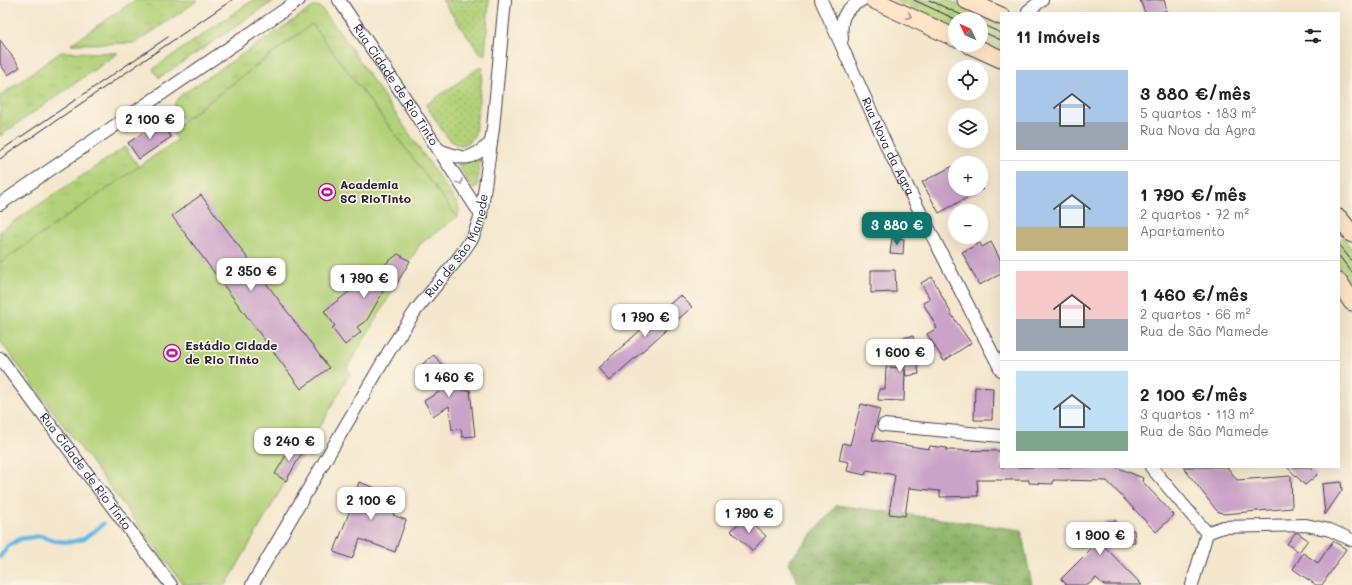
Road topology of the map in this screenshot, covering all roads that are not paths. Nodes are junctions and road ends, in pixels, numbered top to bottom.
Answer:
1 (299, 0) edge
2 (339, 0) edge
3 (505, 0) edge
4 (821, 0) edge
5 (862, 0) edge
6 (874, 0) edge
7 (966, 0) edge
8 (1042, 0) edge
9 (1028, 11) dead end
10 (1000, 16) edge
11 (948, 35) edge
12 (843, 48) junction
13 (986, 52) edge
14 (1000, 59) edge
15 (491, 143) junction
16 (439, 150) junction
17 (0, 204) edge
18 (481, 215) junction
19 (1340, 219) edge
20 (1352, 234) edge
21 (1340, 284) edge
22 (1352, 302) edge
23 (0, 358) edge
24 (1000, 368) edge
25 (884, 426) dead end
26 (1000, 436) edge
27 (1152, 468) edge
28 (1207, 533) junction
29 (1352, 540) edge
30 (171, 585) edge
31 (252, 585) edge
32 (1192, 585) edge

1 - 17 street
2 - 16 street, Rua Cidade de Rio Tinto
3 - 15 street, Rua de São Mamede
4 - 12 street, Rua Nova da Agra
5 - 12 street, Rua Nova da Agra
6 -> 11 main road
7 - 10 main road
8 - 9 street
12 - 24 street, Rua Nova da Agra
13 - 14 main road
15 - 16 street, Rua Cidade de Rio Tinto
15 - 18 street, Rua de São Mamede
16 -> 18 street, Rua Cidade de Rio Tinto
18 - 31 street, Rua de São Mamede
19 - 20 main road
21 - 22 main road
23 - 30 street, Rua Cidade de Rio Tinto
25 - 26 street
27 - 28 street
28 - 29 street
28 - 32 street

